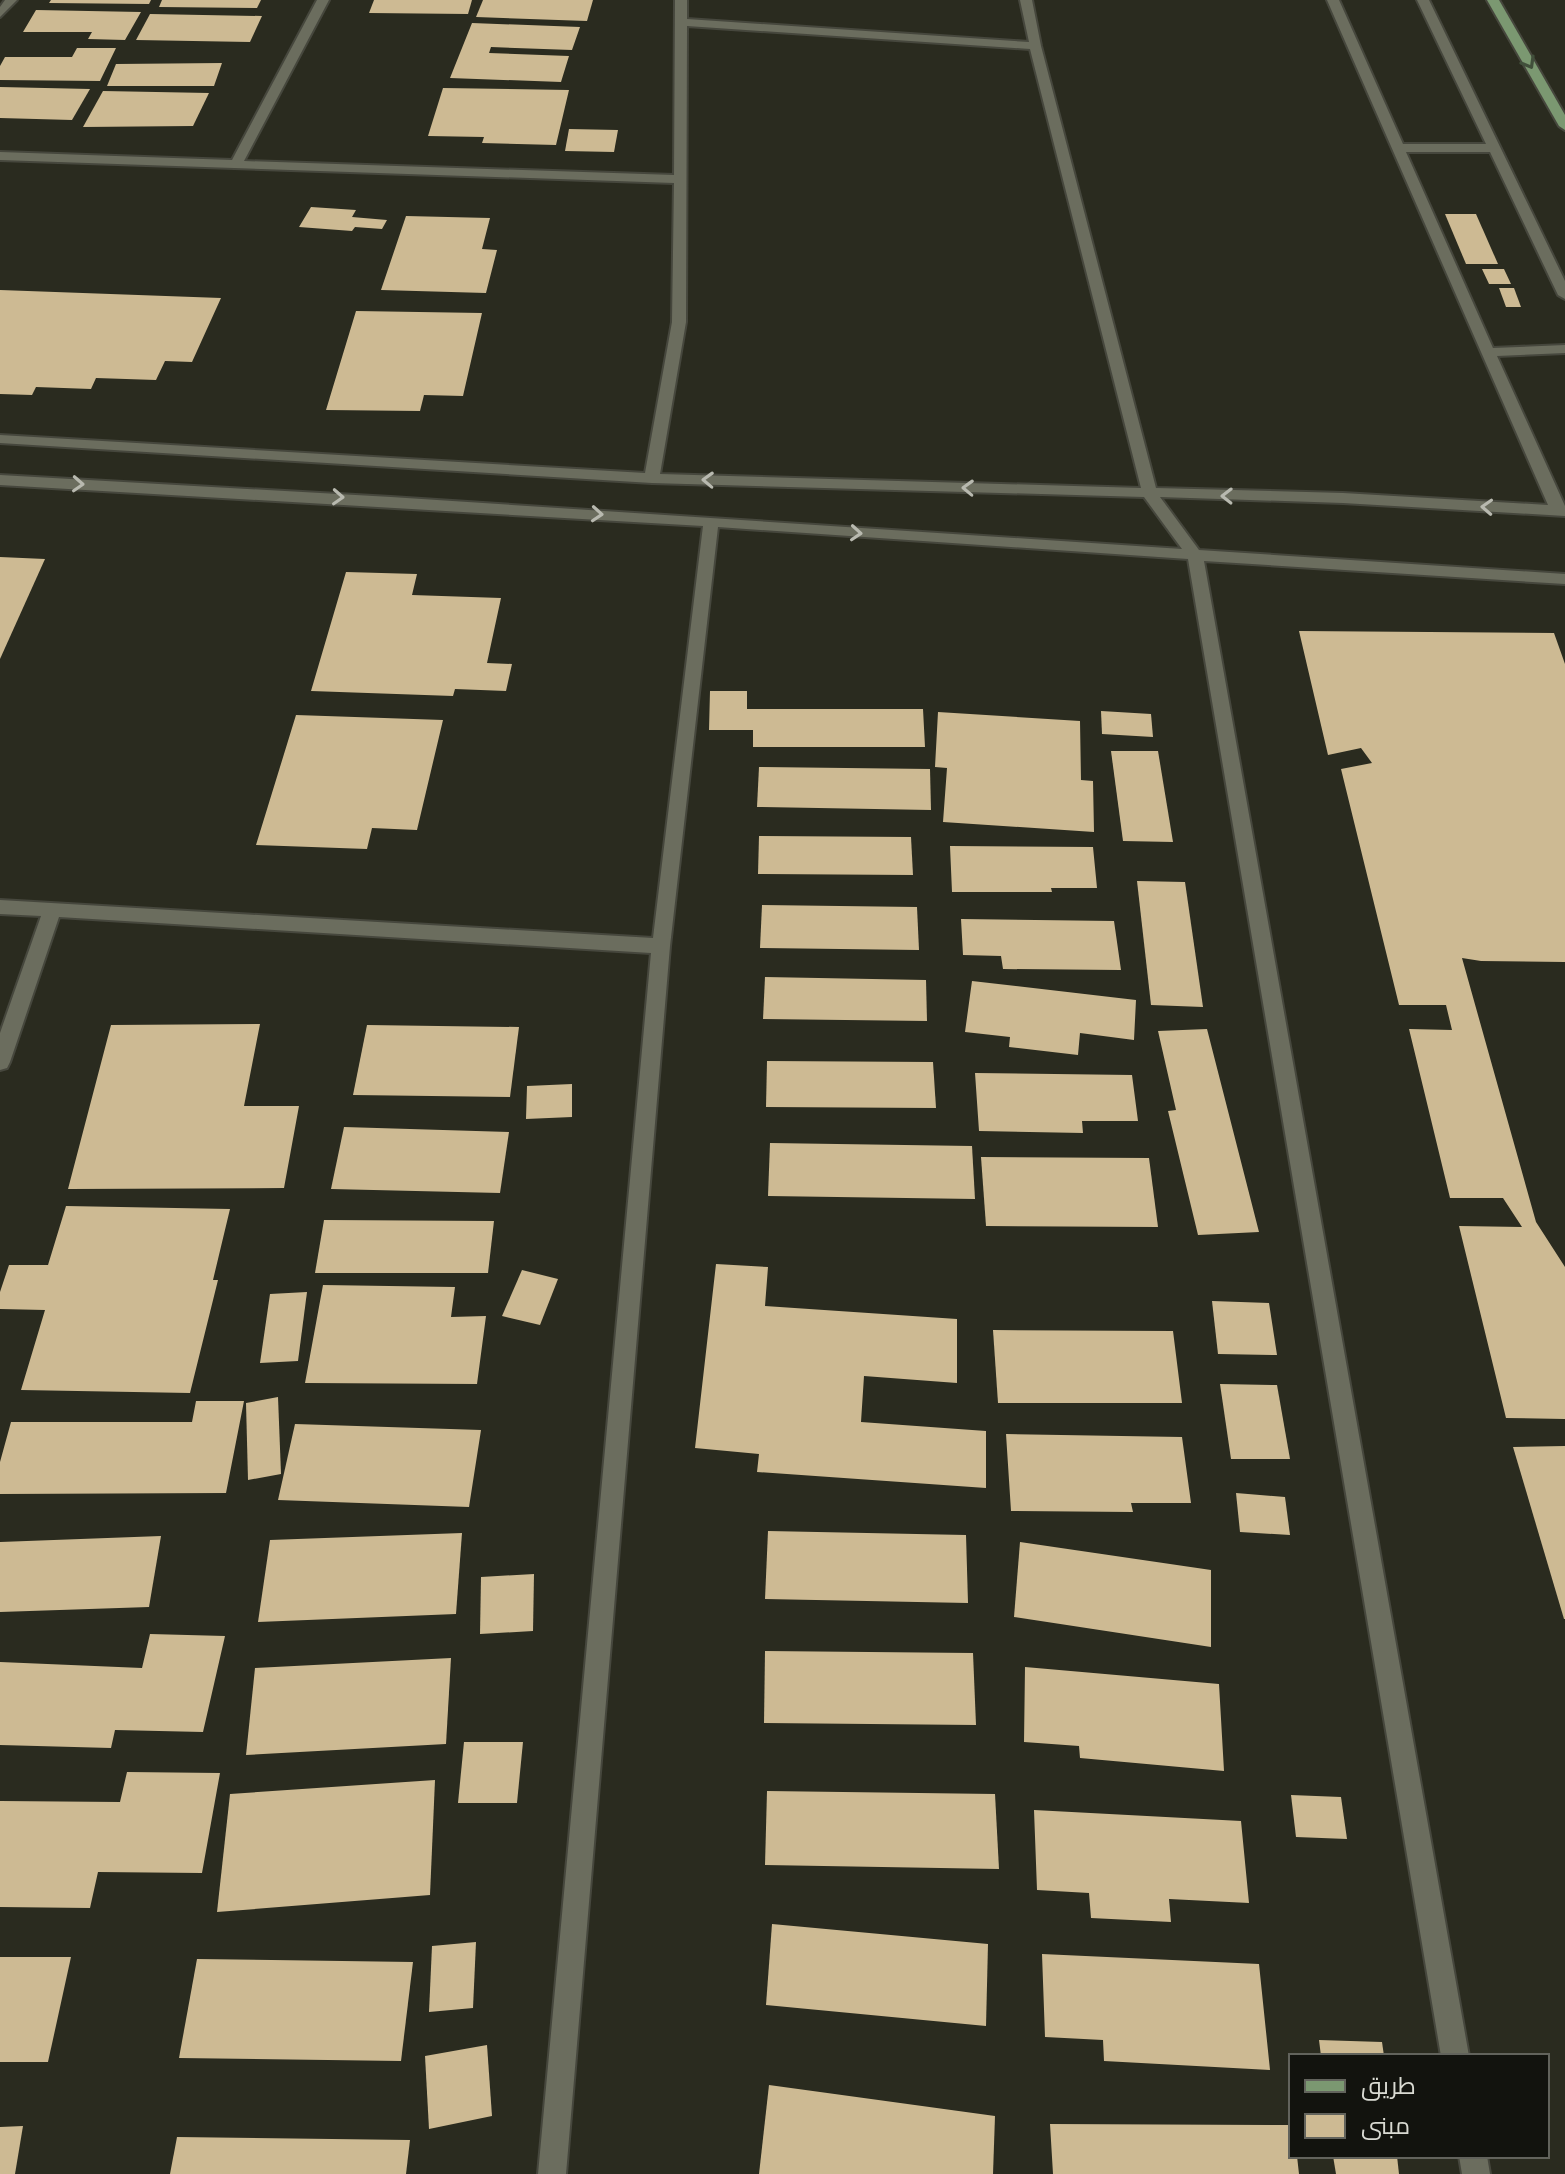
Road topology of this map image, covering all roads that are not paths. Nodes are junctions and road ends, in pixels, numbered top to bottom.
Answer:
1 (11, 0) edge
2 (323, 0) edge
3 (681, 0) edge
4 (1026, 0) edge
5 (1333, 0) edge
6 (1423, 0) edge
7 (1493, 0) edge
8 (0, 14) edge
9 (681, 22) junction
10 (1035, 46) junction
11 (1565, 126) edge
12 (1399, 148) junction
13 (1495, 148) junction
14 (0, 156) edge
15 (236, 164) junction
16 (680, 179) junction
17 (1565, 295) edge
18 (1565, 349) edge
19 (1491, 352) junction
20 (0, 439) edge
21 (652, 478) junction
22 (0, 480) edge
23 (1150, 494) junction
24 (1561, 511) edge
25 (711, 522) junction
26 (1195, 556) junction
27 (1565, 579) edge
28 (0, 907) edge
29 (52, 910) junction
30 (661, 946) junction
31 (0, 1062) edge
32 (1455, 2054) edge
33 (552, 2174) edge

1 - 8 street
2 - 15 street
3 - 9 street
4 - 10 street
5 - 12 street
6 - 13 street
7 -> 11 main road
9 - 10 street
9 - 16 street
10 - 23 street
12 - 13 street
12 - 19 street
13 - 17 street
14 - 15 street
15 - 16 street
16 - 21 street
18 - 19 street
19 - 24 street
20 - 21 street
23 -> 21 street
22 -> 25 street
24 -> 23 street
23 - 26 street
25 -> 26 street
25 - 30 street
26 - 27 street
26 - 32 street
28 - 29 street
29 - 30 street
29 - 31 street
30 - 33 street

